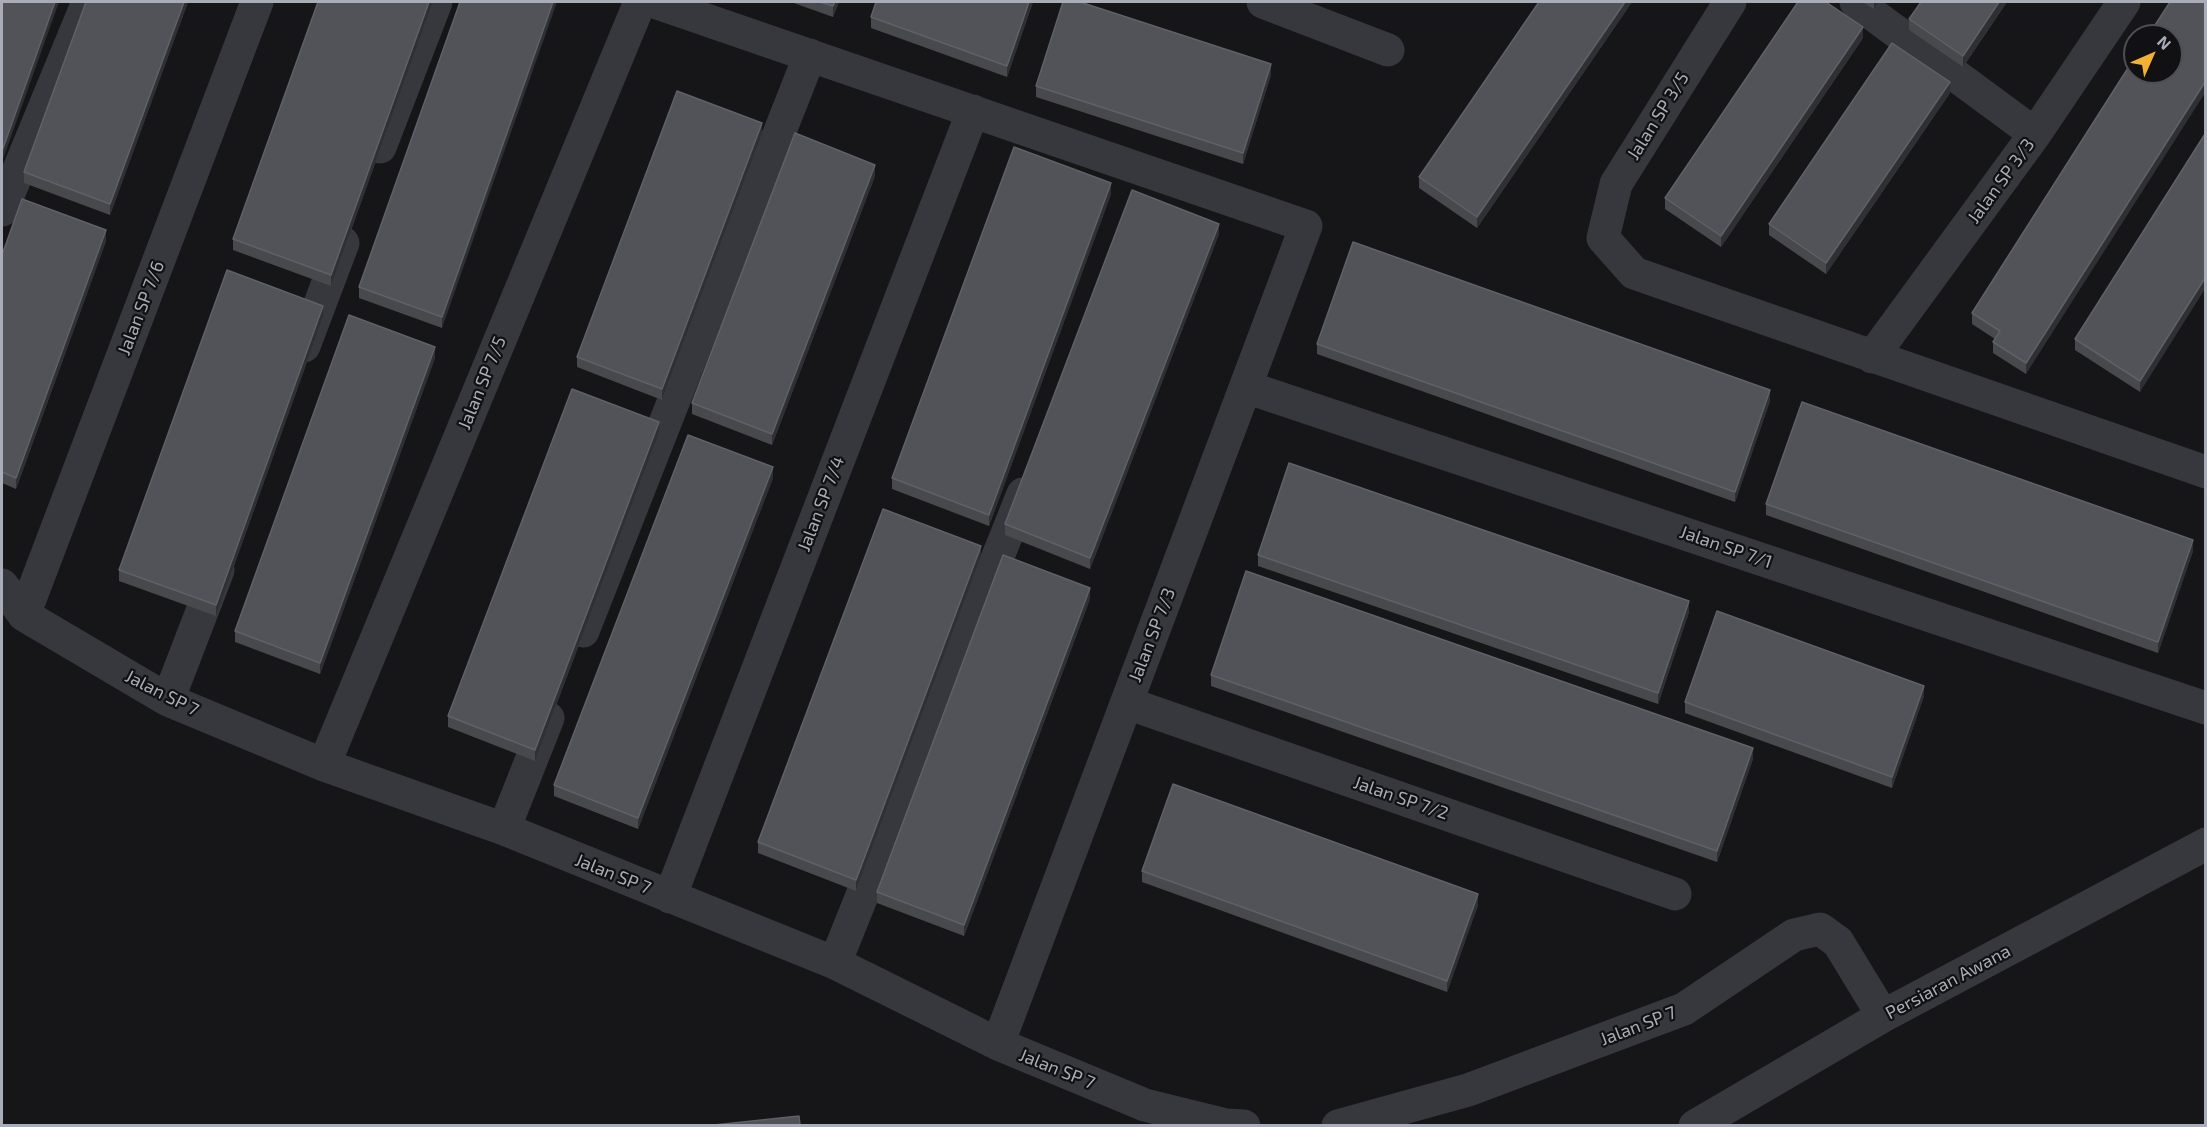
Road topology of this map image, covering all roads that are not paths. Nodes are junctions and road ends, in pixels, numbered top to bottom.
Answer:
1 (88, 2) edge
2 (257, 2) edge
3 (436, 2) edge
4 (640, 2) edge
5 (654, 2) edge
6 (1263, 2) edge
7 (1730, 2) edge
8 (1856, 2) edge
9 (2124, 2) edge
10 (1388, 50) dead end
11 (810, 55) junction
12 (973, 111) junction
13 (2035, 134) junction
14 (369, 177) edge
15 (2, 210) edge
16 (352, 220) edge
17 (1872, 357) junction
18 (293, 373) edge
19 (1246, 387) junction
20 (1036, 461) edge
21 (2201, 462) edge
22 (226, 548) edge
23 (2, 585) edge
24 (24, 615) junction
25 (570, 663) edge
26 (557, 696) edge
27 (168, 700) junction
28 (1127, 702) junction
29 (2205, 708) edge
30 (324, 765) junction
31 (504, 829) junction
32 (2205, 844) edge
33 (1675, 894) dead end
34 (670, 897) junction
35 (835, 963) junction
36 (1882, 1016) junction
37 (998, 1044) junction
38 (1244, 1125) edge
39 (1338, 1125) edge
40 (1695, 1125) edge

1 - 15 street
2 - 24 street, Jalan SP 7/6
3 - 14 street
4 - 30 street, Jalan SP 7/5
5 - 11 street
6 - 10 street
7 - 17 street, Jalan SP 3/5
8 - 13 street
9 - 13 street, Jalan SP 3/3
11 - 12 street
11 - 25 street
12 - 19 street, Jalan SP 7/3
12 - 34 street, Jalan SP 7/4
13 - 17 street, Jalan SP 3/3
16 - 18 street
17 - 21 street
19 - 28 street, Jalan SP 7/3
19 - 29 street, Jalan SP 7/1
20 - 35 street
22 - 27 street
23 - 24 street, Jalan SP 7
24 - 27 street, Jalan SP 7
26 - 31 street
27 - 30 street, Jalan SP 7
28 - 33 street, Jalan SP 7/2
28 - 37 street, Jalan SP 7/3
30 - 31 street, Jalan SP 7
31 - 34 street, Jalan SP 7
32 - 36 street, Persiaran Awana
34 - 35 street, Jalan SP 7
35 - 37 street, Jalan SP 7
36 - 39 street, Jalan SP 7
36 - 40 street, Persiaran Awana
37 - 38 street, Jalan SP 7

